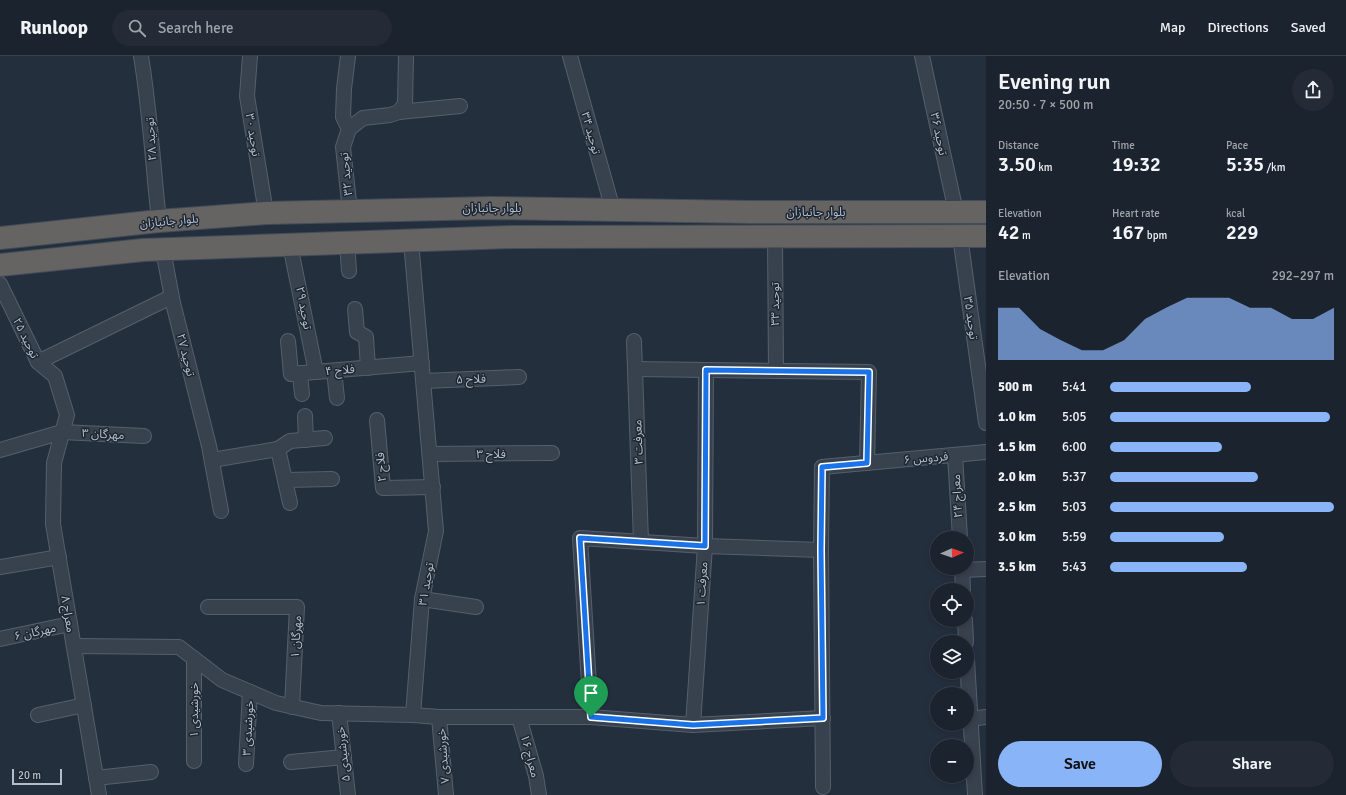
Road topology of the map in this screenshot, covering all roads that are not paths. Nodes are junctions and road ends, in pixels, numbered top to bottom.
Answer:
1 (141, 56) edge
2 (250, 56) edge
3 (348, 56) edge
4 (406, 56) edge
5 (570, 56) edge
6 (922, 56) edge
7 (460, 106) dead end
8 (398, 112) junction
9 (349, 129) junction
10 (613, 210) junction
11 (350, 211) junction
12 (956, 212) junction
13 (986, 212) edge
14 (266, 213) junction
15 (159, 221) junction
16 (960, 236) junction
17 (986, 236) edge
18 (775, 237) junction
19 (0, 238) edge
20 (411, 241) junction
21 (347, 243) junction
22 (290, 245) junction
23 (163, 250) junction
24 (0, 265) edge
25 (349, 271) dead end
26 (0, 284) edge
27 (171, 297) junction
28 (355, 309) dead end
29 (288, 341) dead end
30 (634, 341) dead end
31 (38, 362) junction
32 (422, 363) junction
33 (368, 368) junction
34 (635, 369) junction
35 (706, 370) junction
36 (334, 371) junction
37 (776, 371) junction
38 (316, 372) junction
39 (300, 374) junction
40 (519, 377) dead end
41 (424, 381) junction
42 (302, 394) dead end
43 (337, 398) dead end
44 (305, 416) dead end
45 (377, 420) dead end
46 (986, 423) edge
47 (62, 432) junction
48 (144, 436) dead end
49 (325, 438) dead end
50 (306, 440) junction
51 (278, 449) junction
52 (0, 450) edge
53 (986, 452) edge
54 (552, 453) dead end
55 (430, 454) junction
56 (955, 455) junction
57 (212, 460) junction
58 (867, 463) junction
59 (332, 479) dead end
60 (285, 480) junction
61 (433, 487) junction
62 (290, 503) dead end
63 (222, 511) dead end
64 (960, 531) edge
65 (641, 542) junction
66 (705, 546) junction
67 (821, 550) junction
68 (59, 557) junction
69 (0, 567) edge
70 (974, 569) edge
71 (986, 569) edge
72 (422, 599) junction
73 (208, 607) dead end
74 (476, 607) dead end
75 (70, 624) junction
76 (0, 639) edge
77 (74, 646) junction
78 (194, 659) junction
79 (250, 692) junction
80 (84, 705) junction
81 (292, 707) junction
82 (339, 714) junction
83 (38, 715) dead end
84 (414, 715) junction
85 (440, 717) junction
86 (519, 717) junction
87 (591, 717) junction
88 (986, 717) edge
89 (823, 718) junction
90 (974, 718) edge
91 (693, 725) junction
92 (971, 731) edge
93 (344, 757) junction
94 (194, 761) dead end
95 (291, 762) dead end
96 (246, 764) dead end
97 (151, 772) dead end
98 (96, 778) junction
99 (823, 787) dead end
100 (99, 795) edge
101 (348, 795) edge
102 (446, 795) edge
103 (539, 795) edge
104 (975, 795) edge

1 - 15 street, توحید ۲۸
2 - 14 street, توحید ۳۰
3 - 9 street
4 - 8 street
5 - 10 street, توحید ۳۴
6 - 12 street, توحید ۳۶
7 - 8 street
8 - 9 street
9 - 11 street, توحید ۳۲
10 - 11 highway, بلوار جانبازان
10 - 12 highway, بلوار جانبازان
11 - 14 highway, بلوار جانبازان
12 - 13 highway, بلوار جانبازان
14 - 15 highway, بلوار جانبازان
15 - 19 highway, بلوار جانبازان
16 - 17 highway, بلوار جانبازان
16 - 18 highway, بلوار جانبازان
16 - 46 street, توحید ۳۵
18 - 20 highway, بلوار جانبازان
18 - 37 street, توحید ۳۳
20 - 21 highway, بلوار جانبازان
20 - 32 street, توحید ۳۱
21 - 22 highway, بلوار جانبازان
21 - 25 street
22 - 23 highway, بلوار جانبازان
22 - 38 street, توحید ۲۹
23 - 24 highway, بلوار جانبازان
23 - 27 street, توحید ۲۷
26 - 31 street, توحید ۲۵
27 - 31 street
27 - 57 street, توحید ۲۷
28 - 33 street
29 - 39 street
30 - 34 street, معرفت ۳
31 - 47 street, توحید ۲۵
32 - 33 street, فلاح ۴
32 - 41 street, توحید ۳۱
33 - 36 street, فلاح ۴
34 - 35 street
34 - 65 street, معرفت ۳
35 - 37 street
35 - 66 street, معرفت ۱
36 - 38 street, فلاح ۴
36 - 43 street
37 - 58 street
38 - 39 street, فلاح ۴
39 - 42 street
40 - 41 street, فلاح ۵
41 - 55 street, توحید ۳۱
44 - 50 street
45 - 61 street, فلاح ۲
47 - 48 street, مهرگان ۳
47 - 52 street, مهرگان ۳
47 - 68 street, معراج ۸
49 - 50 street
50 - 51 street
51 - 57 street
51 - 60 street
53 - 56 street, فردوس ۶
54 - 55 street, فلاح ۳
55 - 61 street, توحید ۳۱
56 - 58 street, فردوس ۶
56 - 64 street, معراج ۲۴
57 - 63 street, توحید ۲۷
58 - 67 street, فردوس ۶
59 - 60 street
60 - 62 street
61 - 72 street, توحید ۳۱
65 - 66 street
65 - 87 street
66 - 67 street
66 - 91 street, معرفت ۱
67 - 89 street
68 - 69 street
68 - 75 street, معراج ۸
70 - 71 street
72 - 74 street
72 - 84 street, توحید ۳۱
73 - 81 street, مهرگان ۱
75 - 76 street, مهرگان ۶
75 - 77 street, معراج ۸
77 - 78 street
77 - 80 street, معراج ۸
78 - 79 street
78 - 94 street, خورشیدی ۱
79 - 81 street
79 - 96 street, خورشیدی ۳
80 - 83 street
80 - 98 street, معراج ۸
81 - 82 street
82 - 84 street
82 - 93 street, خورشیدی ۵
84 - 85 street
85 - 86 street
85 - 102 street, خورشیدی ۷
86 - 87 street
86 - 103 street, معراج ۱۶
87 - 91 street
88 - 90 street
89 - 91 street
89 - 99 street
92 - 104 street
93 - 95 street
93 - 101 street, خورشیدی ۵
97 - 98 street
98 - 100 street, معراج ۸

